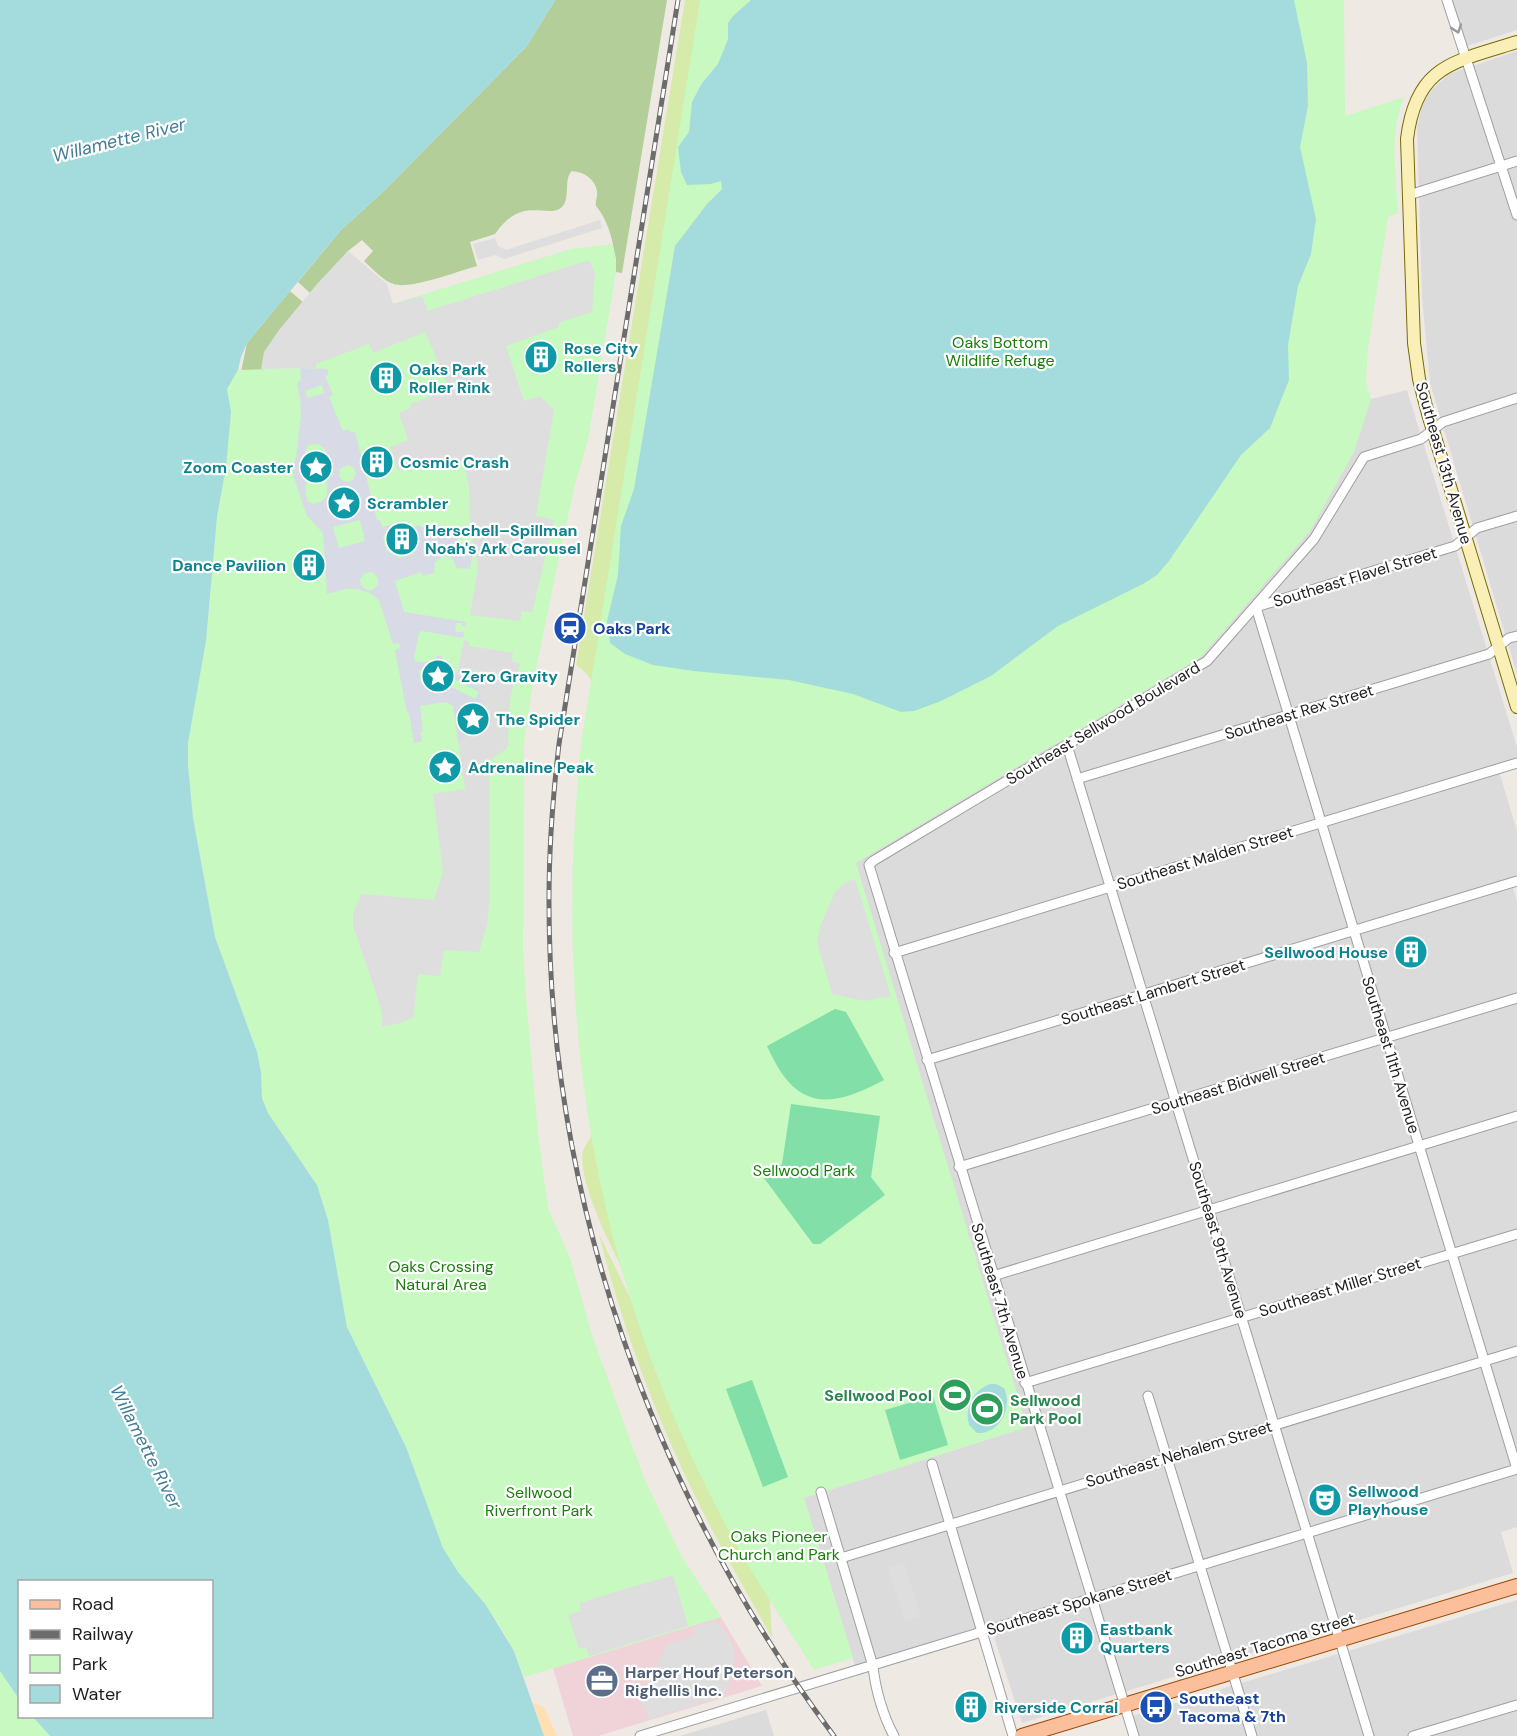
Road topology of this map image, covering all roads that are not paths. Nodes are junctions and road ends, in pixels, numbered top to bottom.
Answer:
1 (1447, 0) edge
2 (1517, 42) edge
3 (1466, 58) junction
4 (1517, 161) edge
5 (1501, 166) junction
6 (1409, 195) junction
7 (1517, 215) edge
8 (1517, 398) edge
9 (1432, 430) junction
10 (1517, 516) edge
11 (1465, 538) junction
12 (1256, 607) junction
13 (1517, 636) edge
14 (1498, 647) junction
15 (1517, 707) edge
16 (1288, 715) junction
17 (1067, 745) junction
18 (1517, 763) edge
19 (1077, 778) junction
20 (1320, 823) junction
21 (869, 865) joint
22 (1517, 881) edge
23 (1110, 887) junction
24 (1354, 932) junction
25 (894, 953) junction
26 (1143, 995) junction
27 (1517, 998) edge
28 (1385, 1037) junction
29 (927, 1060) junction
30 (1175, 1102) junction
31 (1517, 1116) edge
32 (1419, 1146) junction
33 (959, 1167) junction
34 (1209, 1210) junction
35 (1517, 1234) edge
36 (1451, 1254) junction
37 (993, 1276) junction
38 (1241, 1318) junction
39 (1517, 1351) edge
40 (1484, 1361) junction
41 (1025, 1383) junction
42 (1148, 1396) dead end
43 (1274, 1426) junction
44 (1167, 1458) junction
45 (932, 1464) dead end
46 (1517, 1468) edge
47 (1058, 1491) junction
48 (821, 1492) dead end
49 (951, 1524) junction
50 (1306, 1533) junction
51 (841, 1558) junction
52 (1199, 1566) junction
53 (1517, 1586) edge
54 (1092, 1599) junction
55 (983, 1632) junction
56 (1340, 1640) junction
57 (873, 1665) junction
58 (1232, 1672) junction
59 (1125, 1705) junction
60 (1517, 1705) edge
61 (640, 1736) edge
62 (894, 1736) edge
63 (1013, 1736) edge
64 (1022, 1736) edge
65 (1134, 1736) edge
66 (1252, 1736) edge
67 (1369, 1736) edge
68 (1413, 1736) edge

1 -> 3 street
2 - 3 street, Southeast 13th Avenue
3 - 5 street
3 - 6 street, Southeast 13th Avenue
4 - 5 street
5 - 6 street
5 - 7 street
6 - 9 street, Southeast 13th Avenue
8 - 9 street, Southeast Sellwood Boulevard
9 - 11 street, Southeast 13th Avenue
9 - 12 street, Southeast Sellwood Boulevard
10 - 11 street, Southeast Flavel Street
11 - 12 street, Southeast Flavel Street
11 - 14 street, Southeast 13th Avenue
12 - 16 street, Southeast 11th Avenue
12 - 17 street, Southeast Sellwood Boulevard
13 - 14 street, Southeast Rex Street
14 - 15 street, Southeast 13th Avenue
14 - 16 street, Southeast Rex Street
16 - 19 street, Southeast Rex Street
16 - 20 street, Southeast 11th Avenue
17 - 19 street, Southeast 9th Avenue
17 - 21 street, Southeast Sellwood Boulevard
18 - 20 street, Southeast Malden Street
19 - 23 street, Southeast 9th Avenue
20 - 23 street, Southeast Malden Street
20 - 24 street, Southeast 11th Avenue
21 - 25 street, Southeast 7th Avenue
22 - 24 street, Southeast Lambert Street
23 - 25 street, Southeast Malden Street
23 - 26 street, Southeast 9th Avenue
24 - 26 street, Southeast Lambert Street
24 - 28 street, Southeast 11th Avenue
25 - 29 street, Southeast 7th Avenue
26 - 29 street, Southeast Lambert Street
26 - 30 street, Southeast 9th Avenue
27 - 28 street, Southeast Bidwell Street
28 - 30 street, Southeast Bidwell Street
28 - 32 street, Southeast 11th Avenue
29 - 33 street, Southeast 7th Avenue
30 - 33 street, Southeast Bidwell Street
30 - 34 street, Southeast 9th Avenue
31 - 32 street
32 - 34 street
32 - 36 street, Southeast 11th Avenue
33 - 37 street, Southeast 7th Avenue
34 - 37 street
34 - 38 street, Southeast 9th Avenue
35 - 36 street, Southeast Miller Street
36 - 38 street, Southeast Miller Street
36 - 40 street, Southeast 11th Avenue
37 - 41 street, Southeast 7th Avenue
38 - 41 street, Southeast Miller Street
38 - 43 street, Southeast 9th Avenue
39 - 40 street, Southeast Nehalem Street
40 - 43 street, Southeast Nehalem Street
40 - 46 street, Southeast 11th Avenue
41 - 47 street, Southeast 7th Avenue
42 - 44 street
43 - 44 street, Southeast Nehalem Street
43 - 50 street, Southeast 9th Avenue
44 - 47 street, Southeast Nehalem Street
44 - 52 street
45 - 49 street
46 - 50 street, Southeast Spokane Street
47 - 49 street, Southeast Nehalem Street
47 - 54 street, Southeast 7th Avenue
48 - 51 street
49 - 51 street, Southeast Nehalem Street
49 - 55 street
50 - 52 street, Southeast Spokane Street
50 - 56 street, Southeast 9th Avenue
51 - 57 street
52 - 54 street, Southeast Spokane Street
52 - 58 street
53 - 56 main road, Southeast Tacoma Street
54 - 55 street, Southeast Spokane Street
54 - 59 street, Southeast 7th Avenue
55 - 57 street, Southeast Spokane Street
55 - 63 street
56 - 58 main road, Southeast Tacoma Street
56 - 67 street, Southeast 9th Avenue
57 - 61 street, Southeast Spokane Street
57 - 62 street
58 - 59 main road, Southeast Tacoma Street
58 - 66 street
59 - 64 main road, Southeast Tacoma Street
59 - 65 street, Southeast 7th Avenue
60 - 68 street

